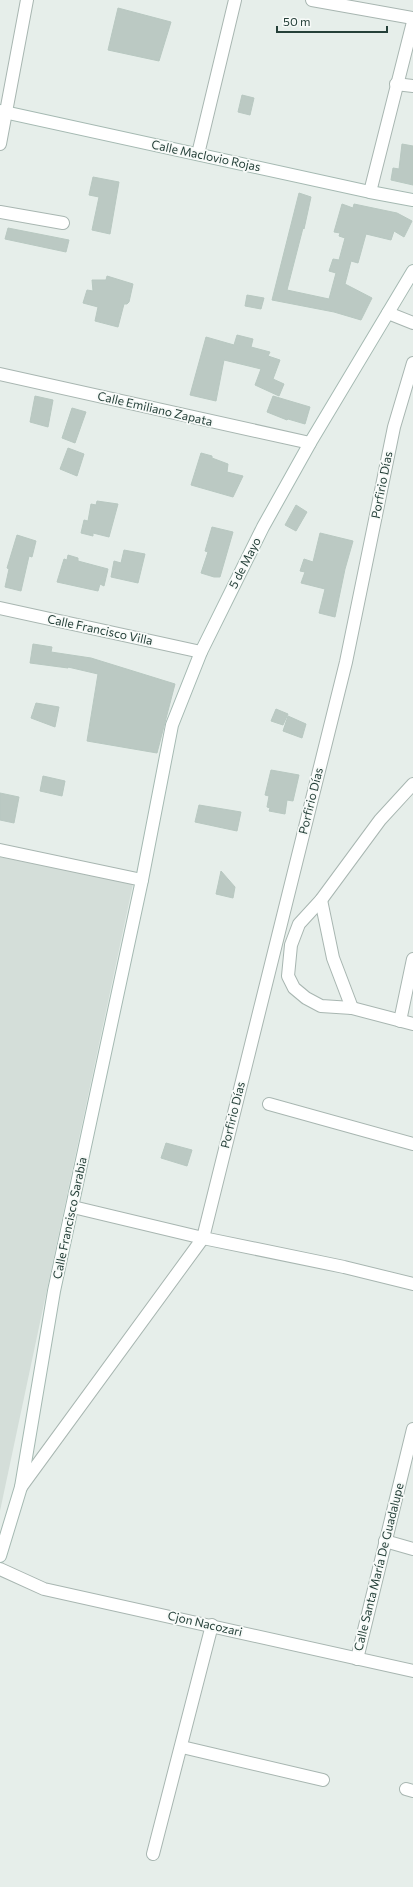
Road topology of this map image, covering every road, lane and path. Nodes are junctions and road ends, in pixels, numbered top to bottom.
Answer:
1 (27, 0) edge
2 (236, 0) edge
3 (312, 0) edge
4 (413, 18) edge
5 (413, 22) edge
6 (396, 84) junction
7 (413, 86) edge
8 (3, 112) edge
9 (0, 144) edge
10 (198, 154) junction
11 (370, 192) junction
12 (413, 200) edge
13 (0, 212) edge
14 (63, 223) dead end
15 (413, 271) edge
16 (388, 313) junction
17 (413, 323) edge
18 (413, 363) edge
19 (0, 374) edge
20 (310, 443) junction
21 (0, 608) edge
22 (201, 652) junction
23 (413, 784) edge
24 (0, 850) edge
25 (142, 880) junction
26 (321, 900) junction
27 (413, 959) edge
28 (352, 1008) junction
29 (400, 1021) junction
30 (413, 1024) edge
31 (269, 1104) dead end
32 (413, 1144) edge
33 (73, 1207) junction
34 (203, 1238) junction
35 (413, 1284) edge
36 (413, 1429) edge
37 (21, 1487) junction
38 (385, 1541) junction
39 (413, 1549) edge
40 (0, 1556) edge
41 (0, 1569) edge
42 (212, 1625) junction
43 (357, 1659) junction
44 (413, 1671) edge
45 (182, 1747) junction
46 (323, 1780) dead end
47 (152, 1854) dead end

1 - 8 street
2 - 10 street
3 - 4 street
5 - 6 street
6 - 7 street
6 - 11 street
8 - 9 street
8 - 10 street, Calle Maclovio Rojas
10 - 11 street, Calle Maclovio Rojas
11 - 12 street, Calle Maclovio Rojas
13 - 14 street
15 - 16 street, 5 de Mayo
16 - 17 street
16 - 20 street, 5 de Mayo
18 - 34 street, Porfirio Días
19 - 20 street, Calle Emiliano Zapata
20 - 22 street, 5 de Mayo
21 - 22 street, Calle Francisco Villa
22 - 25 street, 5 de Mayo
23 - 26 street
24 - 25 street
25 - 33 street, Calle Francisco Sarabia
26 - 28 street
26 - 28 street
27 - 29 street
28 - 29 street
29 - 30 street
31 - 32 street
33 - 34 street
33 - 37 street, Calle Francisco Sarabia
34 - 35 street
34 - 37 street
36 - 38 street, Calle Santa María De Guadalupe
37 - 40 street, Calle Francisco Sarabia
38 - 39 street
38 - 43 street, Calle Santa María De Guadalupe
41 - 42 street, Cjon Nacozari
42 - 43 street, Cjon Nacozari
42 - 45 street
43 - 44 street, Cjon Nacozari
45 - 46 street
45 - 47 street

